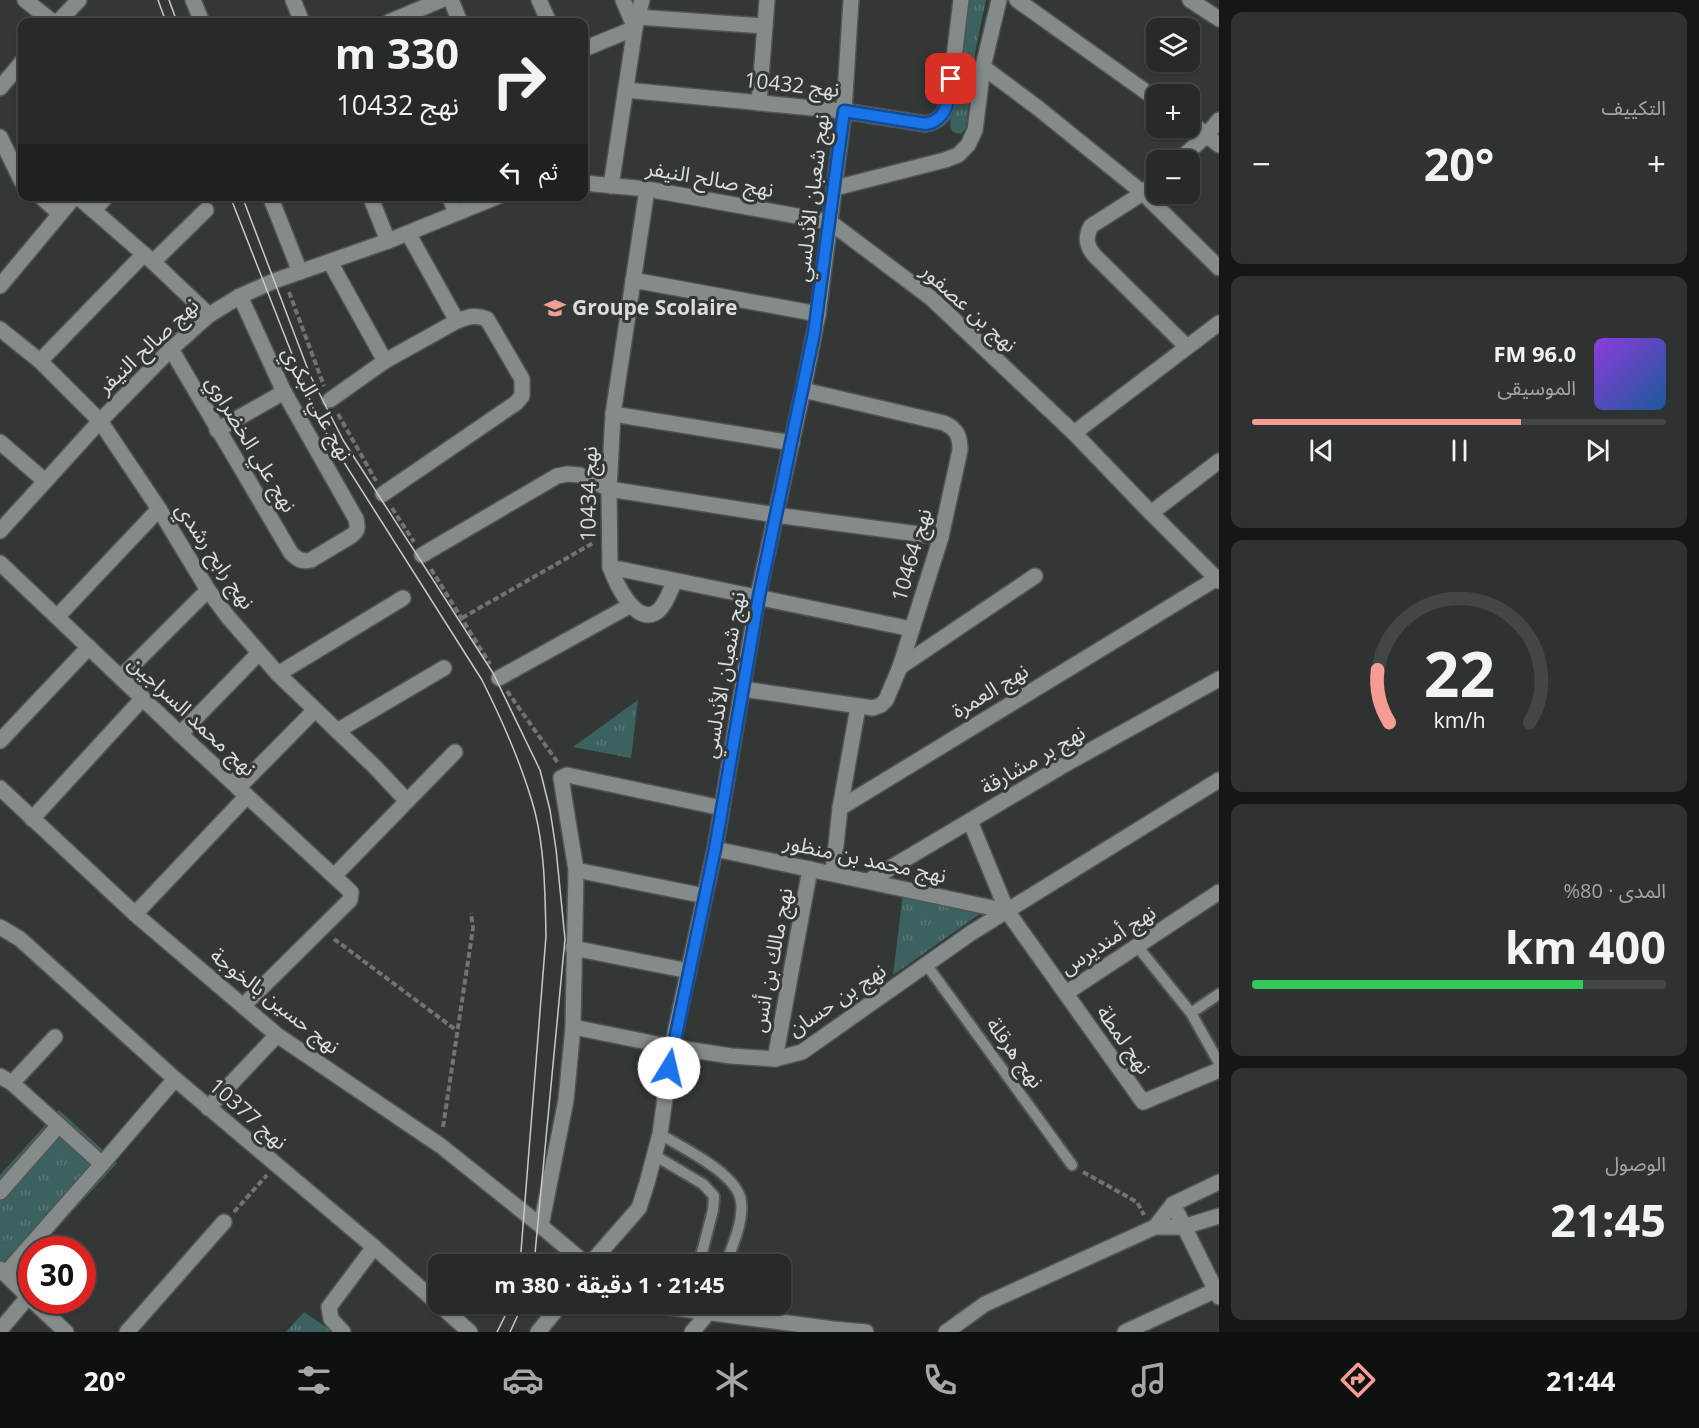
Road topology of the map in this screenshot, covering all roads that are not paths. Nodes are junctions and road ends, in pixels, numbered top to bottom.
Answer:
1 (25, 0) edge
2 (79, 0) edge
3 (193, 0) edge
4 (293, 0) edge
5 (441, 0) edge
6 (451, 0) edge
7 (540, 0) edge
8 (623, 0) edge
9 (642, 0) edge
10 (768, 0) edge
11 (851, 0) edge
12 (961, 0) edge
13 (999, 0) edge
14 (1017, 0) edge
15 (1190, 0) edge
16 (48, 18) edge
17 (62, 18) edge
18 (200, 18) edge
19 (300, 18) edge
20 (398, 18) edge
21 (458, 18) edge
22 (547, 18) edge
23 (1219, 19) edge
24 (636, 22) junction
25 (765, 26) junction
26 (588, 47) edge
27 (18, 67) edge
28 (984, 67) junction
29 (0, 88) edge
30 (626, 90) junction
31 (1146, 92) edge
32 (759, 103) junction
33 (844, 111) junction
34 (1219, 120) edge
35 (1200, 130) edge
36 (0, 137) edge
37 (1213, 140) edge
38 (1196, 150) edge
39 (18, 173) edge
40 (588, 183) edge
41 (611, 186) junction
42 (835, 188) junction
43 (647, 189) junction
44 (1146, 190) edge
45 (1143, 193) junction
46 (45, 201) edge
47 (72, 201) edge
48 (82, 201) edge
49 (102, 201) edge
50 (272, 201) edge
51 (372, 201) edge
52 (450, 201) edge
53 (486, 201) edge
54 (94, 210) junction
55 (206, 210) dead end
56 (456, 213) junction
57 (60, 214) junction
58 (830, 222) junction
59 (408, 233) junction
60 (388, 241) junction
61 (149, 258) junction
62 (330, 262) junction
63 (1219, 268) edge
64 (300, 272) junction
65 (3, 276) edge
66 (633, 280) junction
67 (240, 296) junction
68 (818, 314) junction
69 (209, 315) junction
70 (457, 321) junction
71 (1219, 323) edge
72 (0, 329) edge
73 (1187, 347) junction
74 (171, 349) junction
75 (40, 361) junction
76 (385, 361) junction
77 (803, 390) junction
78 (284, 392) junction
79 (330, 400) road end
80 (612, 414) junction
81 (100, 420) junction
82 (217, 430) junction
83 (1074, 433) junction
84 (0, 442) edge
85 (792, 443) junction
86 (1219, 461) edge
87 (45, 481) junction
88 (609, 489) junction
89 (383, 494) road end
90 (159, 509) junction
91 (1151, 513) junction
92 (776, 515) junction
93 (0, 531) edge
94 (941, 537) junction
95 (422, 555) road end
96 (297, 560) joint
97 (0, 563) edge
98 (610, 567) junction
99 (1035, 576) dead end
100 (1218, 579) edge
101 (675, 581) junction
102 (208, 590) junction
103 (759, 596) junction
104 (403, 598) dead end
105 (631, 604) junction
106 (57, 617) junction
107 (912, 628) junction
108 (89, 647) junction
109 (259, 653) junction
110 (900, 667) junction
111 (444, 668) dead end
112 (278, 674) junction
113 (121, 677) junction
114 (499, 678) road end
115 (1219, 679) edge
116 (743, 689) junction
117 (143, 698) junction
118 (858, 707) junction
119 (314, 711) junction
120 (337, 731) junction
121 (180, 734) junction
122 (0, 741) edge
123 (455, 752) dead end
124 (1219, 780) edge
125 (0, 788) edge
126 (242, 792) junction
127 (406, 800) junction
128 (722, 808) junction
129 (840, 808) junction
130 (32, 819) junction
131 (970, 821) junction
132 (715, 849) junction
133 (810, 868) junction
134 (576, 870) junction
135 (832, 873) junction
136 (335, 875) junction
137 (870, 880) junction
138 (1219, 892) edge
139 (705, 896) junction
140 (1007, 910) junction
141 (135, 914) junction
142 (0, 927) edge
143 (1137, 946) junction
144 (573, 948) junction
145 (926, 964) junction
146 (689, 971) junction
147 (1066, 993) junction
148 (1219, 994) edge
149 (243, 1006) junction
150 (1191, 1013) junction
151 (573, 1027) junction
152 (277, 1035) junction
153 (55, 1037) dead end
154 (672, 1047) junction
155 (774, 1059) junction
156 (1219, 1063) edge
157 (1219, 1070) edge
158 (175, 1079) junction
159 (6, 1080) edge
160 (208, 1108) junction
161 (59, 1125) junction
162 (660, 1134) junction
163 (654, 1155) junction
164 (102, 1164) junction
165 (1072, 1165) road end
166 (1219, 1182) edge
167 (0, 1192) edge
168 (1173, 1204) junction
169 (1219, 1216) edge
170 (224, 1222) road end
171 (541, 1226) junction
172 (1183, 1227) junction
173 (1152, 1228) junction
174 (374, 1247) junction
175 (576, 1254) edge
176 (597, 1254) edge
177 (702, 1254) edge
178 (729, 1254) edge
179 (3, 1271) edge
180 (18, 1287) edge
181 (1217, 1293) edge
182 (18, 1311) edge
183 (46, 1314) edge
184 (553, 1314) edge
185 (687, 1314) edge
186 (706, 1314) edge
187 (742, 1314) edge
188 (0, 1330) edge
189 (1128, 1331) edge
190 (66, 1332) edge
191 (127, 1332) edge
192 (343, 1332) edge
193 (470, 1332) edge
194 (538, 1332) edge
195 (686, 1332) edge
196 (693, 1332) edge
197 (866, 1332) edge
198 (946, 1332) edge

1 - 16 street
2 - 17 street
3 - 18 street
4 - 19 street
5 - 20 street
6 - 21 street
7 - 22 street
8 - 24 street
9 - 24 street
10 - 25 street
11 - 33 street, نهج شعبان الأندلسي
12 - 33 street, نهج 10432
13 - 28 street
14 - 31 street
15 - 23 street
24 - 25 street
24 - 26 street
24 - 30 street
25 - 32 street
27 - 29 street
28 - 42 street
28 - 45 street
30 - 32 street, نهج 10432
30 - 41 street
32 - 33 street, نهج 10432
33 - 42 street, نهج شعبان الأندلسي
34 - 37 street
35 - 37 street
36 - 39 street
37 - 38 street
40 - 41 street, نهج صالح النيفر
41 - 43 street, نهج صالح النيفر
42 - 58 street, نهج شعبان الأندلسي
43 - 58 street, نهج صالح النيفر
43 - 66 street, نهج 10434
44 - 45 street
45 - 63 street
45 - 73 street
46 - 57 street
47 - 57 street
48 - 54 street
49 - 54 street
50 - 64 street
51 - 60 street
52 - 56 street
53 - 56 street, نهج صالح النيفر
54 - 61 street
55 - 61 street
56 - 59 street, نهج صالح النيفر
57 - 65 street
58 - 68 street, نهج شعبان الأندلسي
58 - 83 street, نهج بن عصفور
59 - 60 street, نهج صالح النيفر
59 - 70 street
60 - 62 street, نهج صالح النيفر
61 - 69 street
61 - 75 street
62 - 64 street, نهج صالح النيفر
62 - 76 street
64 - 67 street, نهج صالح النيفر
66 - 68 street
66 - 80 street, نهج 10434
67 - 69 street, نهج صالح النيفر
67 - 78 street, نهج علي البكري
68 - 77 street, نهج شعبان الأندلسي
69 - 74 street, نهج صالح النيفر
70 - 76 street
70 - 89 street
71 - 73 street
72 - 75 street, نهج رابح رشدي
73 - 83 street
74 - 81 street, نهج صالح النيفر
74 - 82 street, نهج علي الخضراوي
75 - 81 street, نهج رابح رشدي
76 - 79 street
77 - 85 street, نهج شعبان الأندلسي
77 - 94 street, نهج 10464
78 - 82 street
78 - 96 street, نهج علي البكري
80 - 85 street
80 - 88 street, نهج 10434
81 - 87 street, نهج صالح النيفر
81 - 90 street, نهج رابح رشدي
82 - 96 street, نهج علي الخضراوي
83 - 91 street, نهج بن عصفور
84 - 87 street
85 - 92 street, نهج شعبان الأندلسي
86 - 91 street
87 - 93 street, نهج صالح النيفر
88 - 92 street
88 - 95 street
88 - 98 street, نهج 10434
90 - 102 street, نهج رابح رشدي
90 - 106 street
91 - 100 street, نهج بن عصفور
92 - 94 street
92 - 103 street, نهج شعبان الأندلسي
94 - 107 street, نهج 10464
97 - 106 street, نهج محمد السراجين
98 - 101 street, نهج 10434
98 - 105 street
99 - 110 street
100 - 129 street, نهج العمرة
101 - 103 street, نهج 10434
101 - 105 street
102 - 109 street, نهج رابح رشدي
102 - 113 street
103 - 107 street, نهج 10434
103 - 116 street, نهج شعبان الأندلسي
104 - 112 street
105 - 114 street
106 - 108 street, نهج محمد السراجين
107 - 110 street, نهج 10464
108 - 113 street, نهج محمد السراجين
108 - 122 street
109 - 112 street, نهج رابح رشدي
109 - 121 street
110 - 118 street, نهج 10464
111 - 120 street
112 - 119 street, نهج رابح رشدي
113 - 117 street, نهج محمد السراجين
115 - 131 street, نهج بر مشارقة
116 - 118 street, نهج 10464
116 - 128 street, نهج شعبان الأندلسي
117 - 121 street, نهج محمد السراجين
117 - 130 street
118 - 129 street
119 - 120 street, نهج رابح رشدي
119 - 126 street
120 - 127 street, نهج رابح رشدي
121 - 126 street, نهج محمد السراجين
123 - 127 street
124 - 140 street, نهج بن حسان
125 - 130 street, نهج حسين بالخوجة
126 - 136 street, نهج محمد السراجين
126 - 141 street
127 - 136 street
128 - 132 street, نهج شعبان الأندلسي
128 - 134 street
129 - 135 street
130 - 141 street, نهج حسين بالخوجة
131 - 137 street, نهج بر مشارقة
131 - 140 street, نهج أمنديرس
132 - 133 street, نهج محمد بن منظور
132 - 139 street, نهج شعبان الأندلسي
133 - 135 street, نهج محمد بن منظور
133 - 155 street, نهج مالك بن أنس
134 - 139 street
134 - 144 street
135 - 137 street, نهج محمد بن منظور
136 - 149 street, نهج محمد السراجين
137 - 140 street, نهج محمد بن منظور
138 - 143 street, نهج أمنديرس
139 - 146 street, نهج شعبان الأندلسي
140 - 145 street, نهج بن حسان
140 - 147 street, نهج أمنديرس
141 - 149 street, نهج حسين بالخوجة
142 - 158 street, نهج 10377
143 - 147 street, نهج أمنديرس
143 - 150 lane
144 - 146 street
144 - 151 street
145 - 155 street, نهج بن حسان
145 - 165 lane, نهج هرقلة
146 - 154 street, نهج شعبان الأندلسي
147 - 157 street, نهج لمطة
148 - 150 lane
149 - 152 street, نهج حسين بالخوجة
150 - 156 lane
151 - 154 street, نهج بن حسان
151 - 171 street
152 - 160 street
152 - 171 street, نهج حسين بالخوجة
153 - 159 street
154 - 155 street, نهج بن حسان
154 - 162 street, نهج شعبان الأندلسي
158 - 160 street, نهج 10377
158 - 164 street
159 - 161 street
160 - 174 street, نهج 10377
161 - 164 street
161 - 167 street
162 - 163 street, نهج شعبان الأندلسي
162 - 178 lane
163 - 176 street, نهج شعبان الأندلسي
163 - 177 lane
164 - 179 street
166 - 168 street
168 - 172 street
168 - 173 street
169 - 172 street
170 - 191 street
171 - 175 street, نهج حسين بالخوجة
172 - 173 street
172 - 181 street
173 - 198 street
174 - 192 street
174 - 193 street, نهج 10377
179 - 180 street
181 - 189 street
182 - 188 street
183 - 190 street
184 - 194 street
185 - 195 street
186 - 196 street
187 - 197 street

